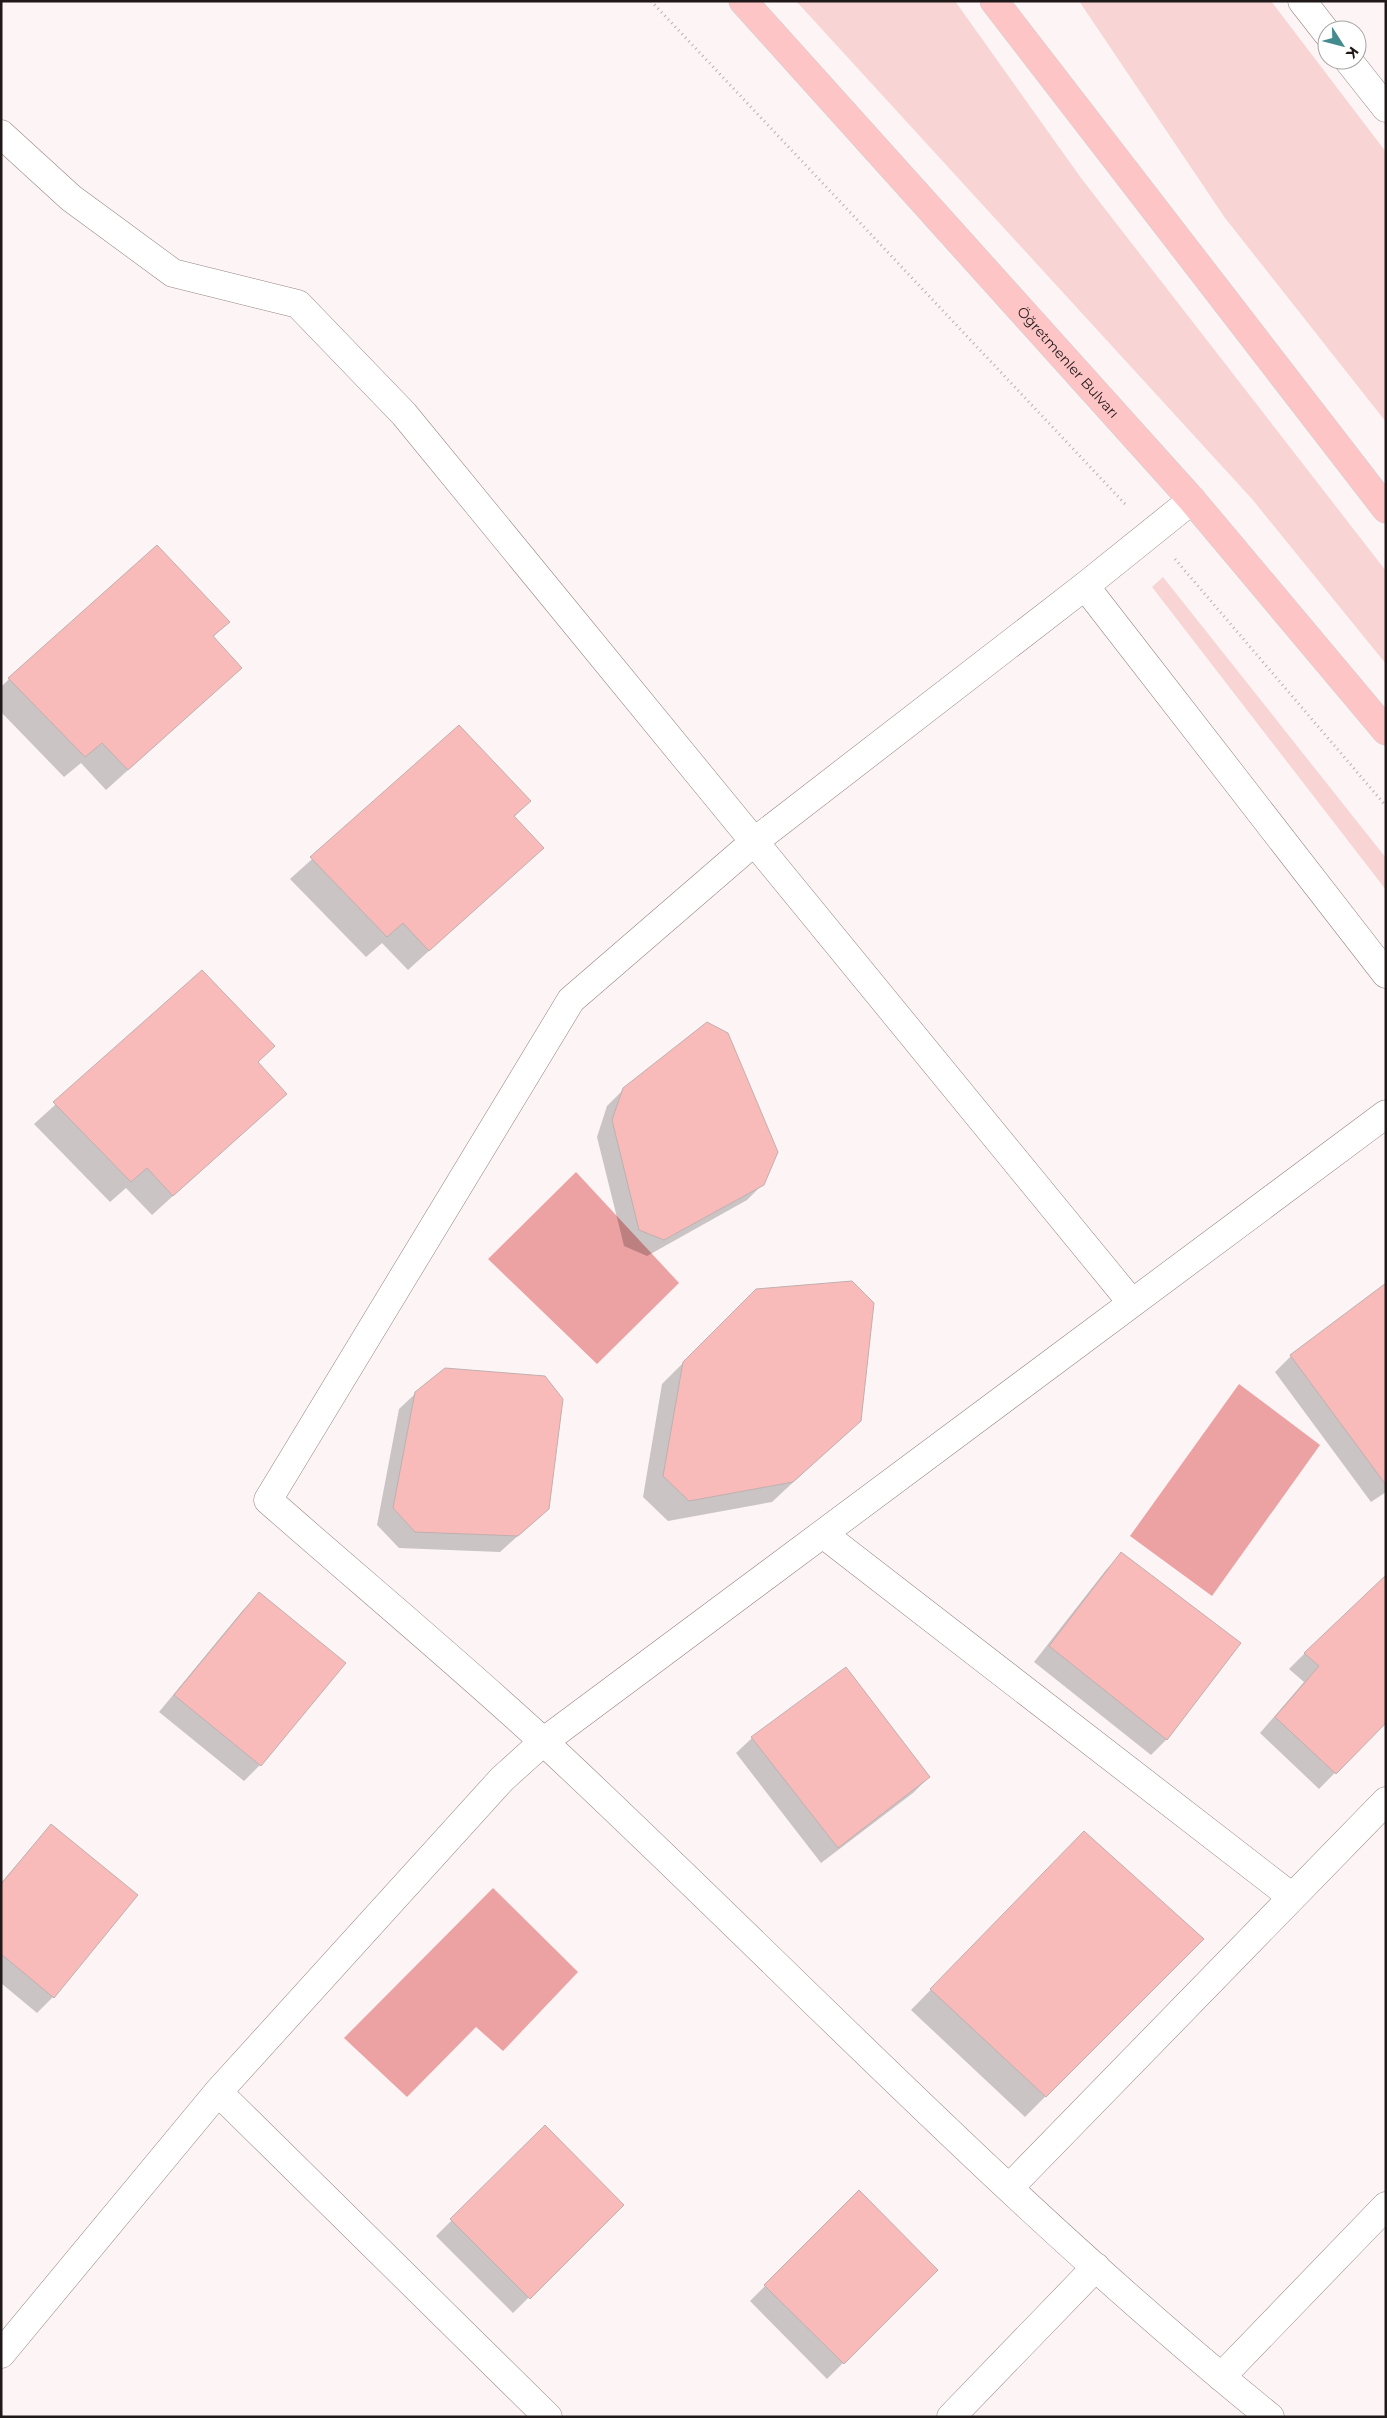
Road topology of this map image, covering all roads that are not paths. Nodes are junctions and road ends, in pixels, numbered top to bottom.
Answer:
1 (743, 1) edge
2 (994, 1) edge
3 (1302, 1) edge
4 (1317, 20) edge
5 (1356, 70) edge
6 (1386, 108) edge
7 (1, 134) edge
8 (1192, 500) junction
9 (1386, 509) edge
10 (1085, 586) junction
11 (1386, 731) edge
12 (755, 841) junction
13 (1386, 974) edge
14 (1386, 1114) edge
15 (1132, 1303) junction
16 (823, 1534) junction
17 (543, 1742) junction
18 (1386, 1801) edge
19 (1292, 1897) junction
20 (218, 2092) junction
21 (1008, 2188) junction
22 (1386, 2206) edge
23 (1096, 2267) junction
24 (1, 2354) edge
25 (1221, 2377) junction
26 (548, 2417) edge
27 (951, 2417) edge
28 (1270, 2417) edge

1 - 8 main road, Öğretmenler Bulvarı
2 - 9 main road
3 - 4 street
5 - 6 street
7 - 12 street
8 - 10 street
8 - 11 main road, Öğretmenler Bulvarı
10 - 12 street
10 - 13 street
12 - 15 street
12 - 17 street
14 - 15 street
15 - 16 street
16 - 17 street
16 - 19 street
17 - 20 street
17 - 21 street
18 - 19 street
19 - 21 street
20 - 24 street
20 - 26 street
21 - 23 street
22 - 25 street
23 - 25 street
23 - 27 street
25 - 28 street

